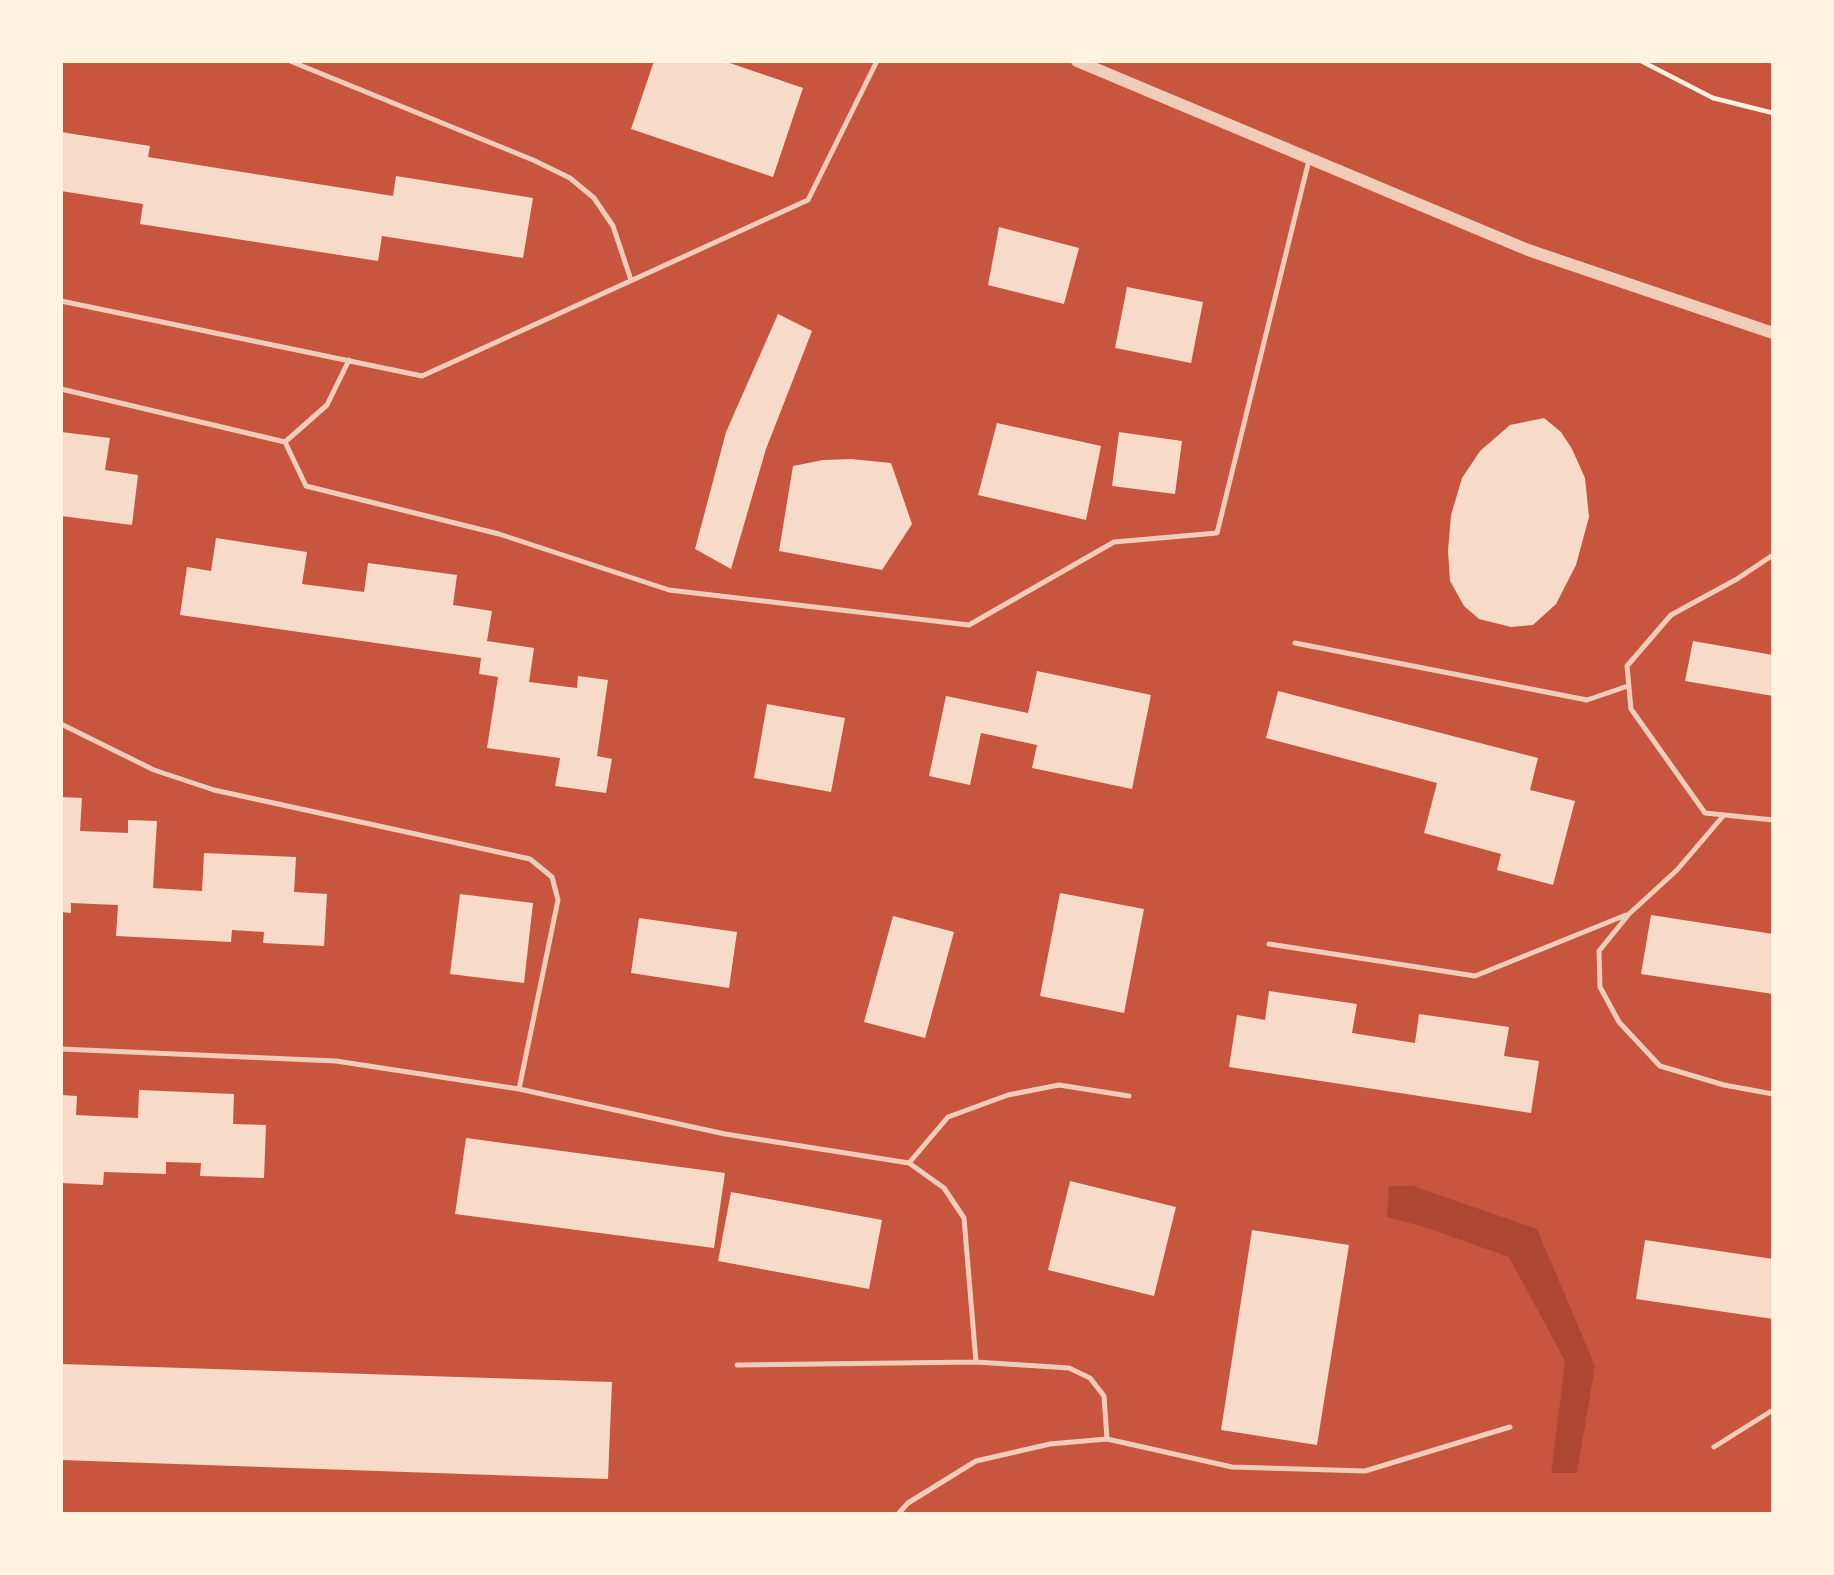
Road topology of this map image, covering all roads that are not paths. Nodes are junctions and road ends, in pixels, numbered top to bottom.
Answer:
1 (290, 61) edge
2 (877, 61) edge
3 (1077, 61) edge
4 (1309, 159) junction
5 (631, 281) junction
6 (61, 301) edge
7 (1773, 333) edge
8 (349, 360) junction
9 (61, 389) edge
10 (285, 442) junction
11 (1773, 555) edge
12 (1295, 643) dead end
13 (1628, 686) junction
14 (61, 724) edge
15 (1724, 815) junction
16 (1773, 820) edge
17 (1629, 914) junction
18 (1269, 944) dead end
19 (61, 1049) edge
20 (519, 1089) junction
21 (1773, 1094) edge
22 (1129, 1096) dead end
23 (909, 1163) junction
24 (976, 1362) junction
25 (737, 1365) dead end
26 (1773, 1410) edge
27 (1510, 1427) dead end
28 (1107, 1439) junction
29 (1714, 1447) dead end
30 (898, 1514) edge

1 - 5 lane
2 - 5 lane
3 - 4 street
4 - 7 street
4 - 10 lane
5 - 8 lane
6 - 8 lane
8 - 10 lane
9 - 10 lane
11 - 13 lane
12 - 13 lane
13 - 15 lane
14 - 20 lane
15 - 16 lane
15 - 17 lane
17 - 18 lane
17 - 21 lane
19 - 20 lane
20 - 23 lane
22 - 23 lane
23 - 24 lane
24 - 25 lane
24 - 28 lane
26 - 29 lane
27 - 28 lane
28 - 30 lane

